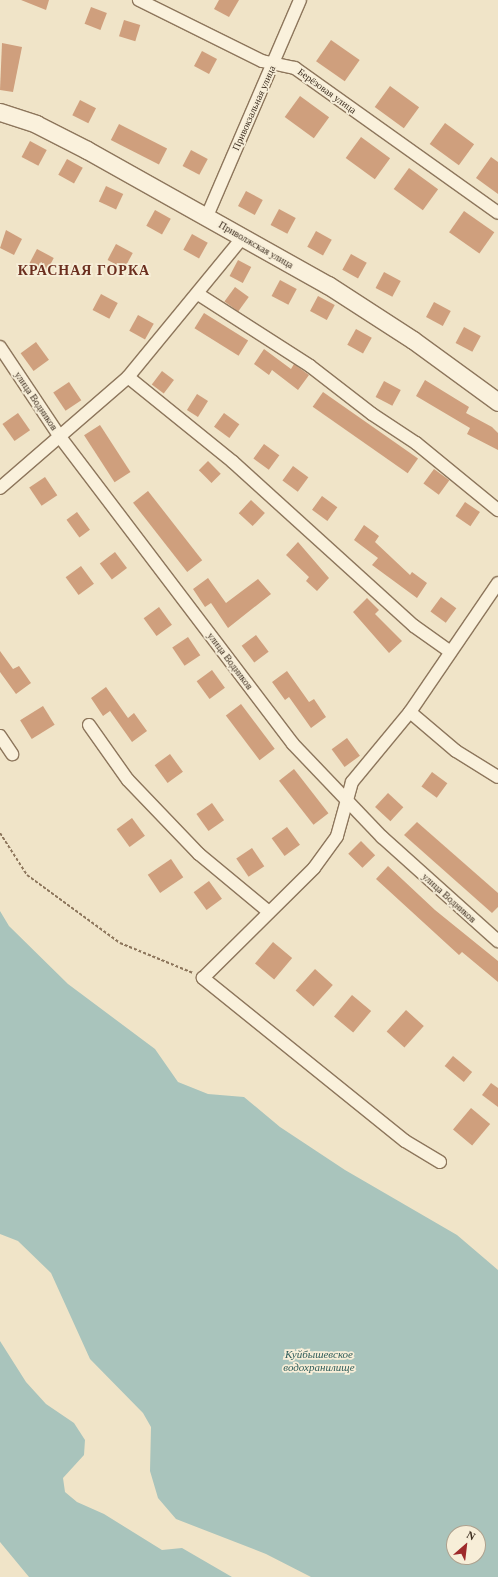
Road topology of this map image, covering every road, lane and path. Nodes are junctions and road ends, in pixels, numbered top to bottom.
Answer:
1 (139, 0) edge
2 (300, 0) edge
3 (274, 64) junction
4 (0, 112) edge
5 (498, 213) edge
6 (207, 216) junction
7 (242, 238) junction
8 (198, 294) junction
9 (0, 347) edge
10 (128, 377) junction
11 (498, 402) edge
12 (60, 437) junction
13 (0, 488) edge
14 (498, 510) edge
15 (498, 584) edge
16 (448, 651) junction
17 (410, 712) junction
18 (89, 725) dead end
19 (0, 736) edge
20 (12, 754) dead end
21 (498, 777) edge
22 (346, 798) junction
23 (0, 833) edge
24 (269, 912) junction
25 (498, 941) edge
26 (203, 978) junction
27 (440, 1162) dead end

1 - 3 street, Берёзовая улица
2 - 3 street, Привокзальная улица
3 - 5 street, Берёзовая улица
3 - 6 street, Привокзальная улица
4 - 6 main road, Приволжская улица
6 - 7 main road, Приволжская улица
7 - 8 street
7 - 11 main road, Приволжская улица
8 - 10 street
8 - 14 street
9 - 12 street, улица Водников
10 - 12 street
10 - 16 street
12 - 13 street
12 - 22 street, улица Водников
15 - 16 street
16 - 17 street
17 - 21 street
17 - 22 street
18 - 24 street
19 - 20 street
22 - 24 street
22 - 25 street, улица Водников
23 - 26 path
24 - 26 street
26 - 27 street

